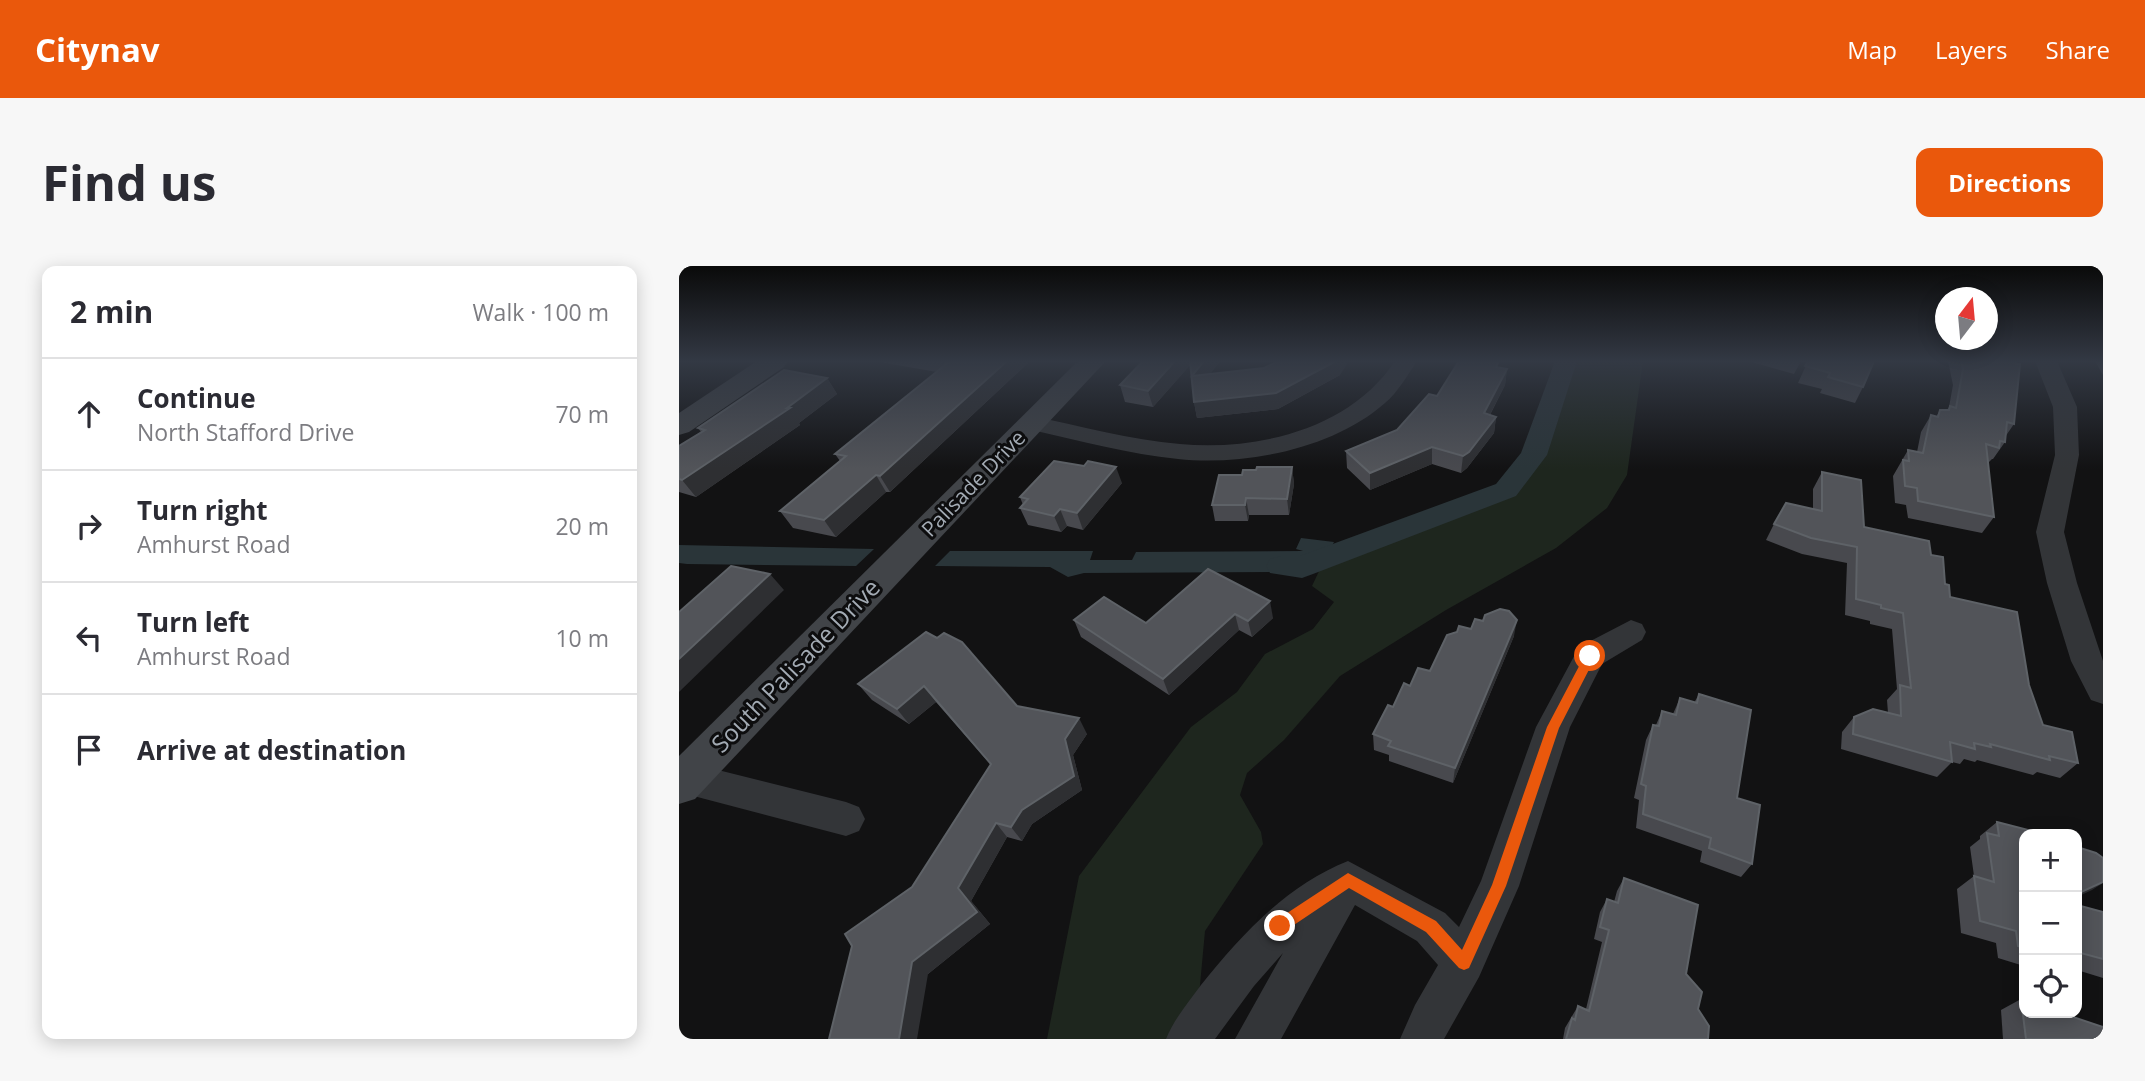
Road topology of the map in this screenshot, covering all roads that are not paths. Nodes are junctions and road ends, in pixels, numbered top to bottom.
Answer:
1 (722, 397) edge
2 (1057, 397) edge
3 (1376, 397) edge
4 (2061, 397) edge
5 (1032, 422) junction
6 (679, 426) edge
7 (899, 559) joint
8 (1631, 632) dead end
9 (2103, 691) edge
10 (682, 782) edge
11 (846, 819) dead end
12 (1348, 880) junction
13 (1464, 962) junction
14 (1188, 1039) edge
15 (1258, 1039) edge
16 (1422, 1039) edge

1 - 6 street
2 - 5 street, Palisade Drive
3 - 5 street
4 - 9 street
5 - 7 street, Palisade Drive
7 - 10 street, South Palisade Drive
8 - 13 street
10 - 11 street
12 - 13 street
12 - 14 street
12 - 15 street
13 - 16 street

